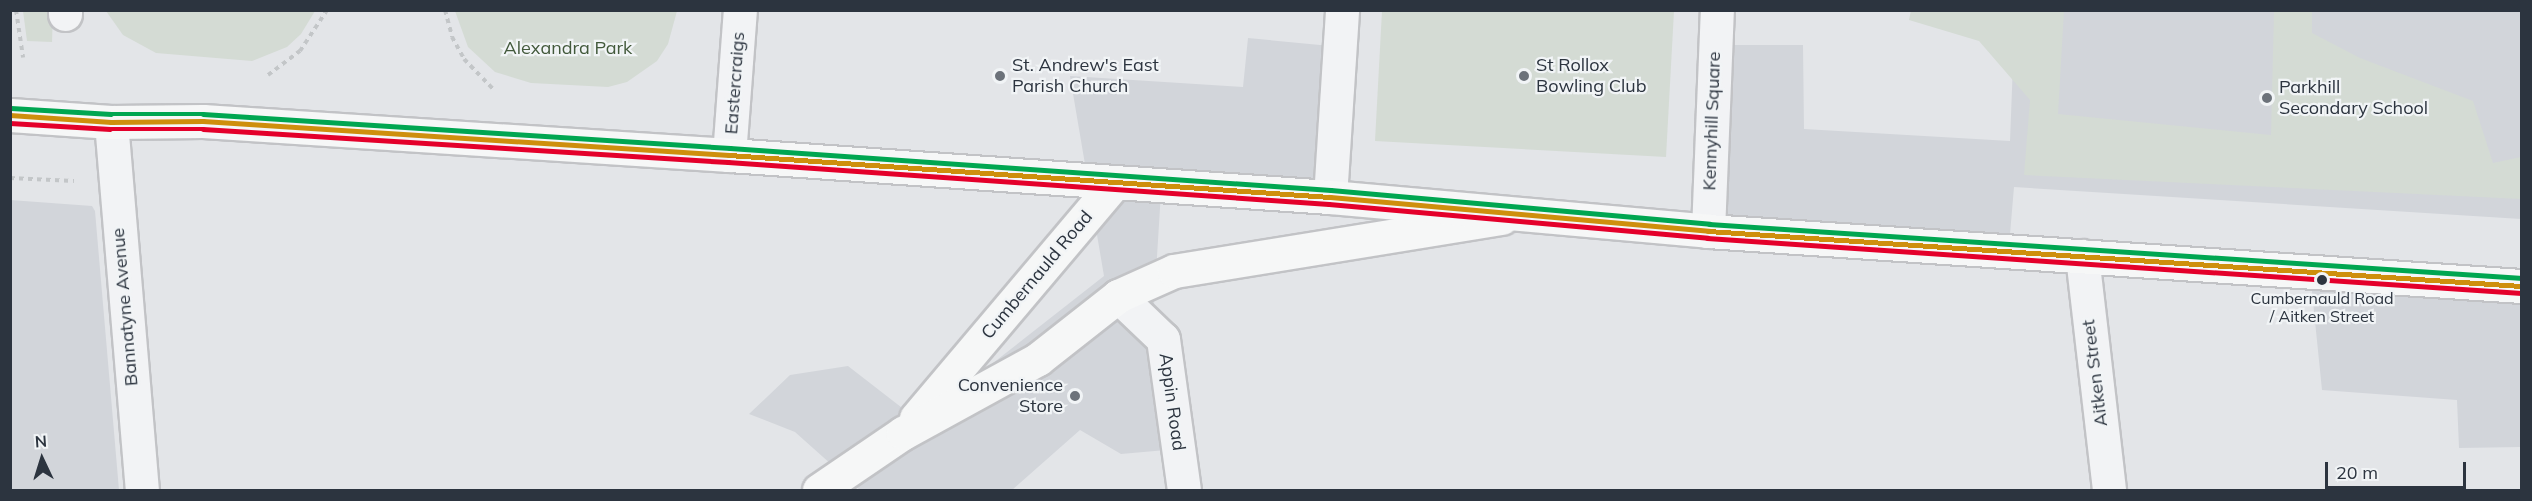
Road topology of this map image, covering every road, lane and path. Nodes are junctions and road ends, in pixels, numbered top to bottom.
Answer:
1 (16, 10) edge
2 (327, 10) edge
3 (445, 10) edge
4 (740, 10) edge
5 (1342, 10) edge
6 (1717, 10) edge
7 (22, 57) dead end
8 (268, 75) dead end
9 (494, 90) dead end
10 (16, 115) edge
11 (111, 122) junction
12 (729, 155) junction
13 (10, 178) edge
14 (114, 183) junction
15 (1114, 184) junction
16 (1330, 197) junction
17 (1524, 214) junction
18 (1708, 231) junction
19 (2082, 256) junction
20 (2522, 286) edge
21 (1118, 296) junction
22 (903, 433) junction
23 (142, 490) edge
24 (819, 490) edge
25 (1184, 490) edge
26 (2109, 490) edge

1 - 7 path
2 - 8 path
3 - 9 path
4 - 12 street, Eastercraigs
5 - 16 street
6 - 18 street, Kennyhill Square
10 - 11 main road
11 - 12 main road
11 - 14 street, Bannatyne Avenue
12 - 15 main road
13 - 14 path
14 - 23 street, Bannatyne Avenue
15 - 16 main road, Cumbernauld Road
15 - 22 main road, Cumbernauld Road
16 - 17 main road, Cumbernauld Road
17 - 18 main road, Cumbernauld Road
17 - 21 main road, Cumbernauld Road
18 - 19 main road, Cumbernauld Road
19 - 20 main road, Cumbernauld Road
19 - 26 street, Aitken Street
21 - 22 main road, Cumbernauld Road
21 - 25 street, Appin Road
22 - 24 main road, Cumbernauld Road

